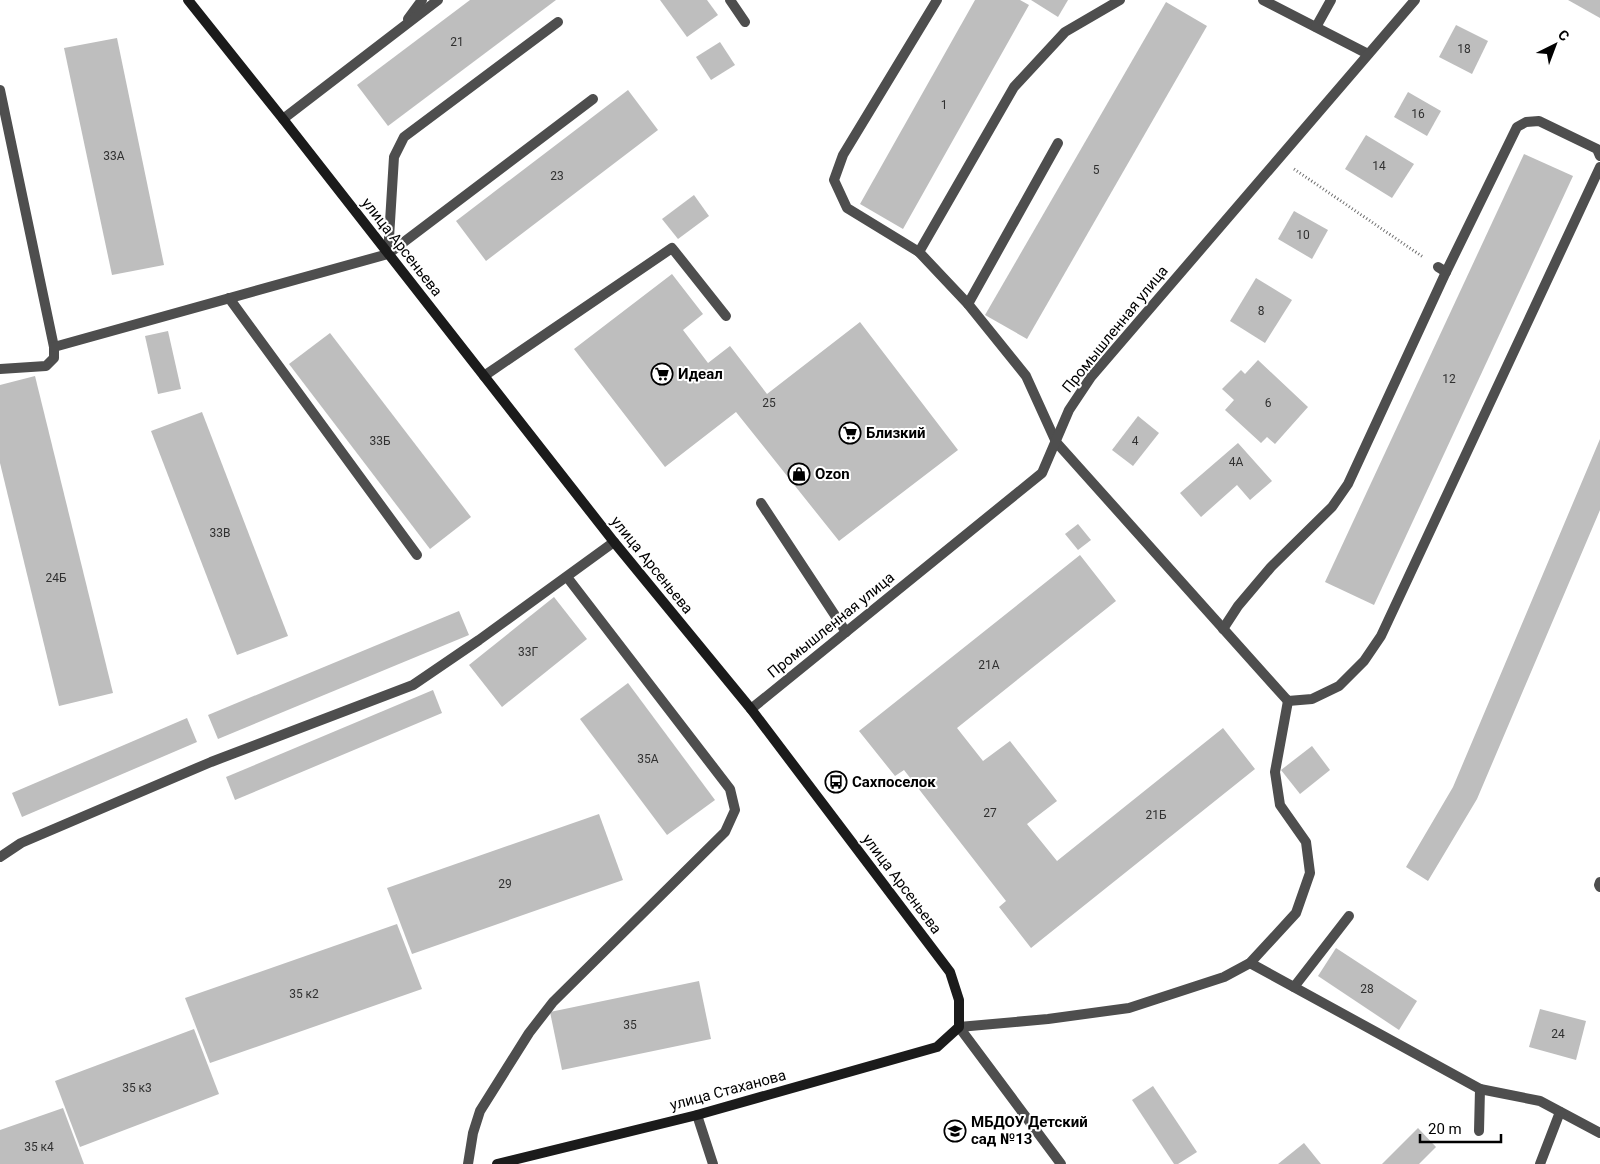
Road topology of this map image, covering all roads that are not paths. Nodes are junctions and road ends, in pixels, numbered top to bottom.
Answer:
1 (188, 0) edge
2 (422, 0) edge
3 (438, 0) edge
4 (730, 0) edge
5 (937, 0) edge
6 (1120, 0) edge
7 (1263, 0) edge
8 (1331, 0) edge
9 (1415, 0) edge
10 (558, 22) dead end
11 (745, 22) dead end
12 (1316, 27) junction
13 (402, 28) junction
14 (1368, 54) junction
15 (0, 90) edge
16 (593, 99) dead end
17 (283, 119) junction
18 (1058, 143) dead end
19 (1600, 156) edge
20 (1600, 167) edge
21 (919, 252) junction
22 (388, 254) junction
23 (229, 298) junction
24 (968, 304) junction
25 (726, 316) dead end
26 (54, 347) junction
27 (0, 369) edge
28 (484, 376) junction
29 (1056, 442) junction
30 (761, 503) dead end
31 (614, 542) junction
32 (417, 555) dead end
33 (567, 577) junction
34 (1223, 629) junction
35 (846, 632) junction
36 (1288, 701) junction
37 (751, 709) junction
38 (0, 857) edge
39 (1600, 882) edge
40 (1600, 887) edge
41 (1349, 916) dead end
42 (1250, 963) junction
43 (1294, 987) junction
44 (959, 1027) junction
45 (1480, 1089) junction
46 (1560, 1112) junction
47 (697, 1115) junction
48 (1478, 1131) dead end
49 (1600, 1132) edge
50 (468, 1164) edge
51 (497, 1164) edge
52 (713, 1164) edge
53 (1061, 1164) edge
54 (1540, 1164) edge

1 - 17 street, улица Арсеньева
2 - 13 street
3 - 13 street
4 - 11 street
5 - 21 street
6 - 21 street
7 - 12 street
8 - 12 street
9 - 14 street, Промышленная улица
10 - 22 street
12 - 14 street
13 - 17 street
14 - 29 street, Промышленная улица
15 - 26 street
16 - 22 street
17 - 22 street, улица Арсеньева
18 - 24 street
19 - 34 street
20 - 36 street
21 - 24 street
22 - 23 street
22 - 28 street, улица Арсеньева
23 - 26 street
23 - 32 street
24 - 29 street
25 - 28 street
26 - 27 street
28 - 31 street, улица Арсеньева
29 - 34 street
29 - 35 street, Промышленная улица
30 - 35 street
31 - 33 street
31 - 37 street, улица Арсеньева
33 - 38 street
33 - 50 street
34 - 36 street
35 - 37 street, Промышленная улица
36 - 42 street
37 - 44 street, улица Арсеньева
39 - 40 street
41 - 43 street
42 - 43 street
42 - 44 street
43 - 45 street
44 - 47 street, улица Стаханова
44 - 53 street
45 - 46 street
45 - 48 street
46 - 49 street
46 - 54 street
47 - 51 street, улица Стаханова
47 - 52 street

